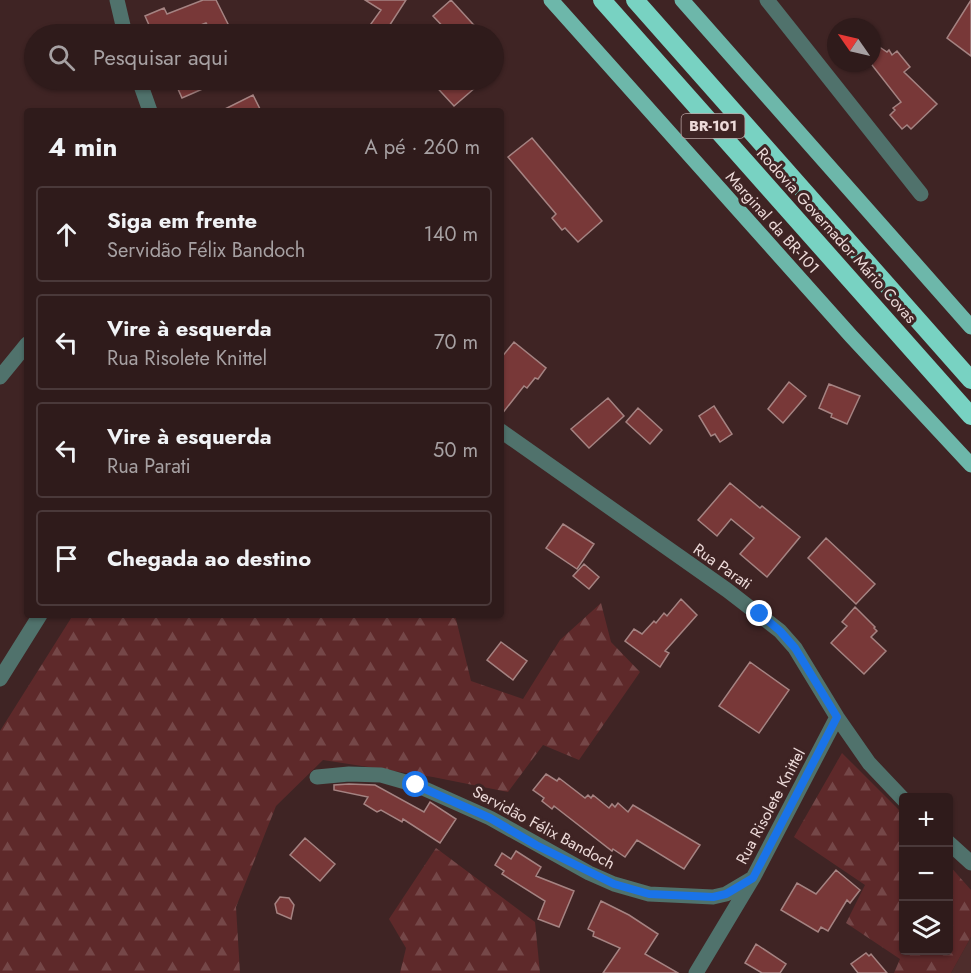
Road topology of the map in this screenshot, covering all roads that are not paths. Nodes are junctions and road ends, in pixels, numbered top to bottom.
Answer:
1 (117, 0) edge
2 (550, 0) edge
3 (602, 0) edge
4 (635, 0) edge
5 (682, 0) edge
6 (767, 0) edge
7 (123, 24) edge
8 (143, 90) edge
9 (149, 108) edge
10 (921, 195) dead end
11 (971, 327) edge
12 (24, 348) edge
13 (0, 377) edge
14 (971, 380) edge
15 (971, 416) edge
16 (504, 433) edge
17 (971, 465) edge
18 (38, 618) edge
19 (0, 679) edge
20 (837, 717) junction
21 (317, 777) dead end
22 (899, 796) edge
23 (953, 847) edge
24 (971, 863) edge
25 (753, 878) junction
26 (696, 973) edge

1 - 7 street
2 - 17 main road, Marginal da BR-101
3 - 15 highway, Rodovia Governador Mário Covas / BR-101
4 - 14 highway, Rodovia Governador Mário Covas / BR-101
5 - 11 main road
6 - 10 street
8 - 9 street
12 - 13 street
16 - 20 street, Rua Parati
18 - 19 street
20 - 22 street, Rua Parati
20 - 25 street, Rua Risolete Knittel
21 - 25 street, Servidão Félix Bandoch
23 - 24 street
25 - 26 street, Rua Risolete Knittel

